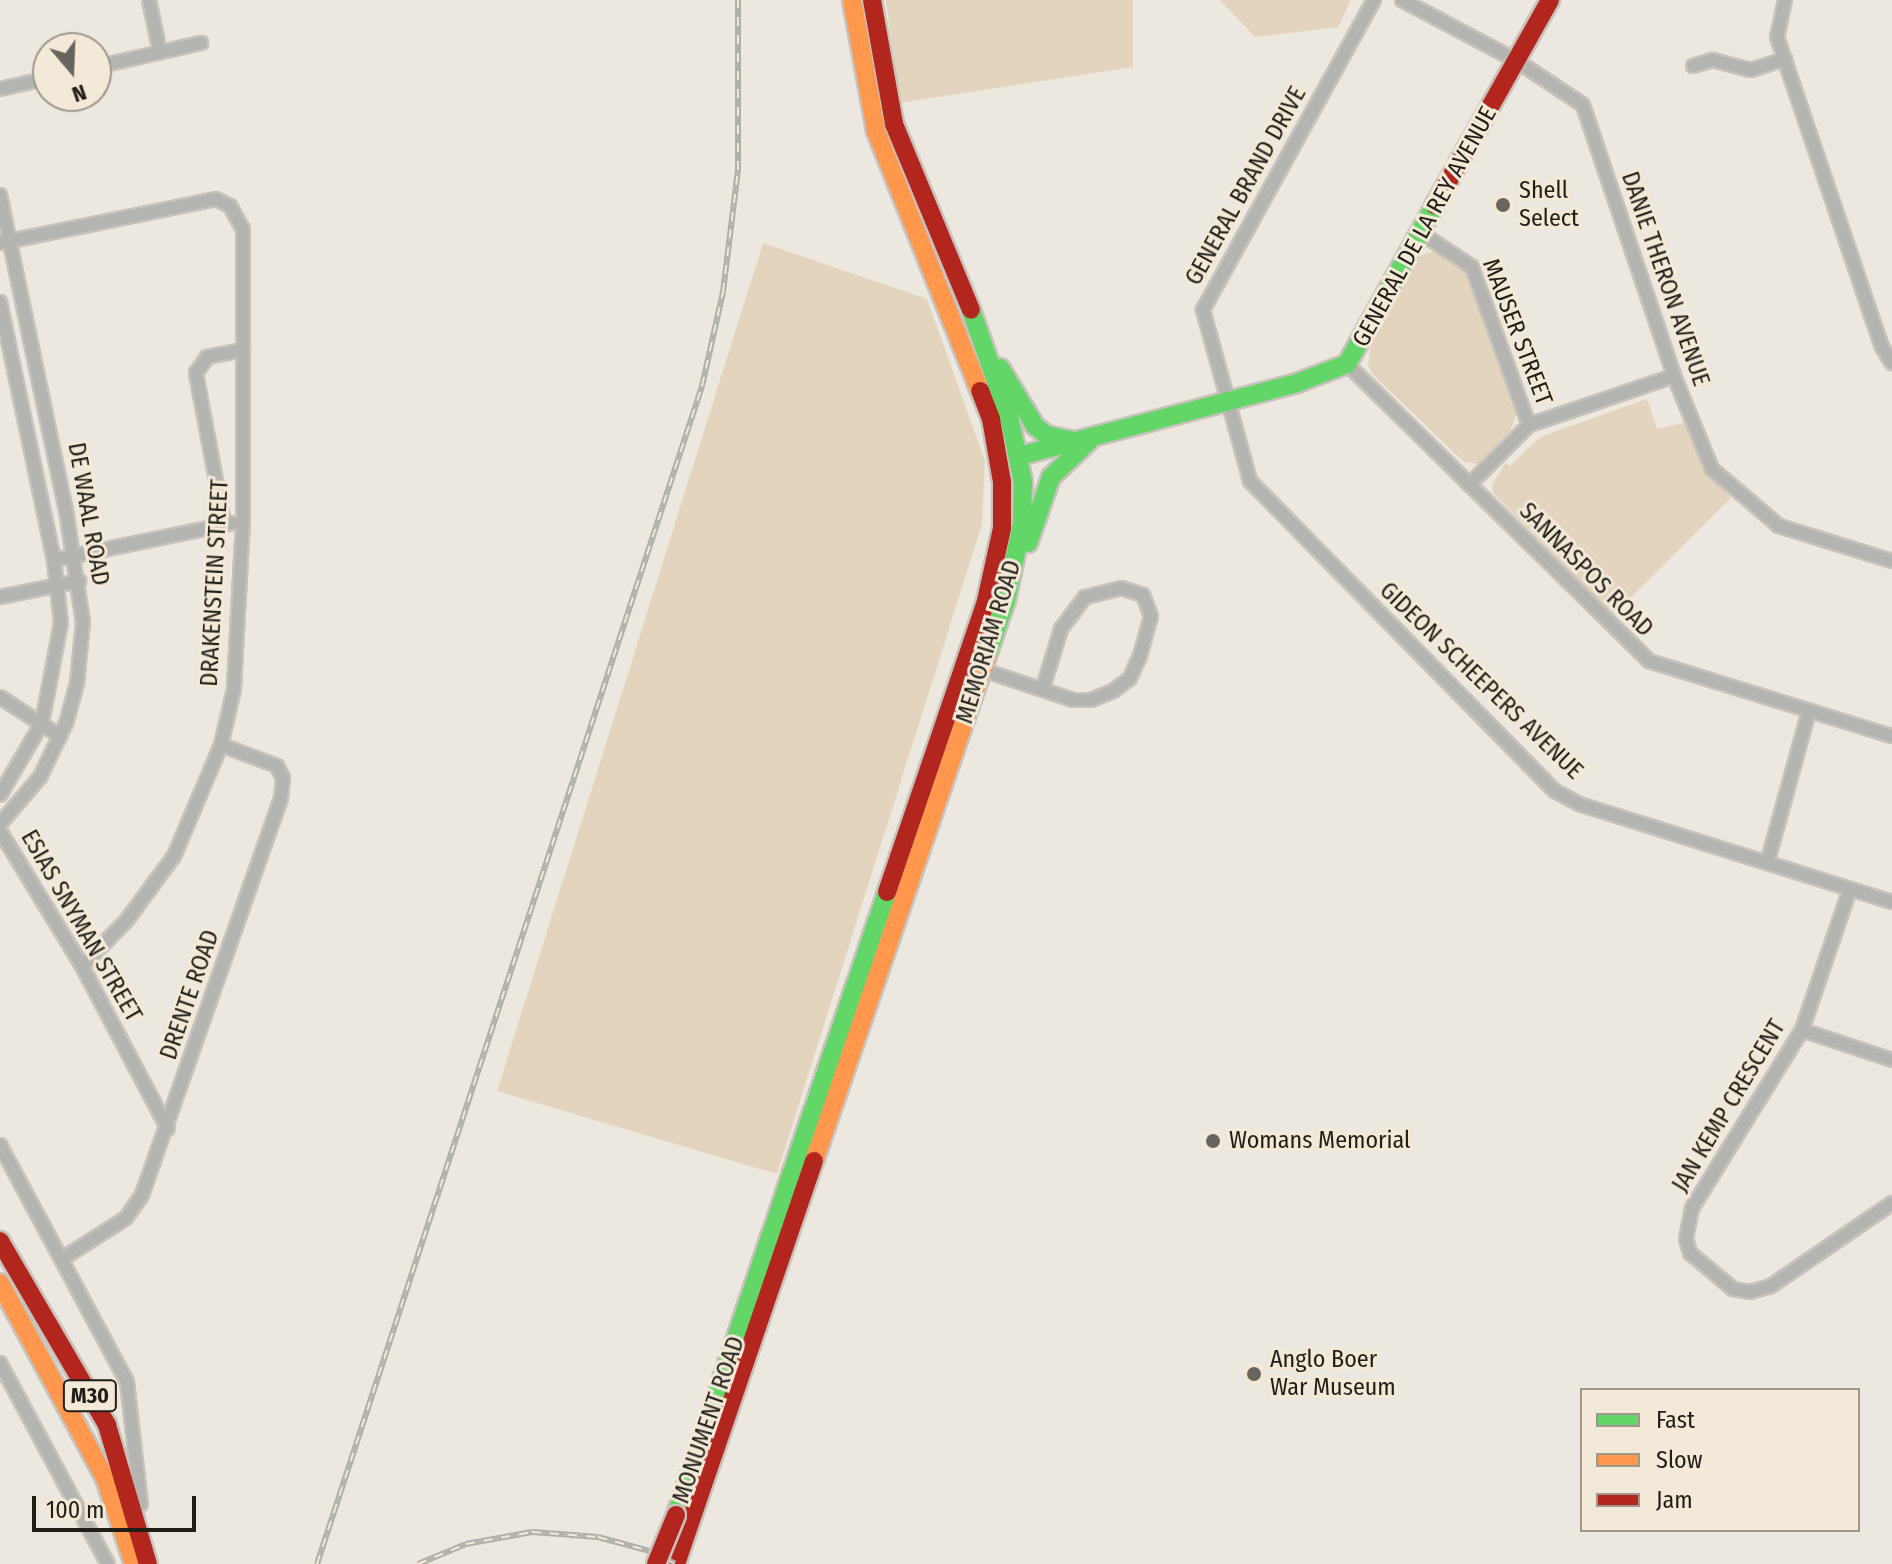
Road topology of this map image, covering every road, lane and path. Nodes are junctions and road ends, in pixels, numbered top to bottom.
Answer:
1 (149, 0) edge
2 (852, 0) edge
3 (872, 0) edge
4 (1374, 0) edge
5 (1402, 0) edge
6 (1550, 0) edge
7 (1785, 0) edge
8 (201, 43) dead end
9 (160, 52) junction
10 (1785, 59) junction
11 (1517, 61) junction
12 (112, 63) edge
13 (1693, 66) dead end
14 (32, 82) edge
15 (0, 89) edge
16 (0, 195) edge
17 (1421, 233) junction
18 (5, 242) edge
19 (0, 302) edge
20 (985, 346) junction
21 (243, 350) junction
22 (966, 350) junction
23 (1892, 363) edge
24 (1347, 364) junction
25 (1674, 376) junction
26 (1226, 402) junction
27 (1529, 425) junction
28 (992, 427) junction
29 (1086, 439) junction
30 (1019, 456) junction
31 (1469, 485) junction
32 (1003, 491) junction
33 (243, 521) junction
34 (224, 523) junction
35 (75, 556) junction
36 (54, 560) junction
37 (1892, 561) edge
38 (79, 581) junction
39 (58, 586) junction
40 (0, 597) edge
41 (1006, 600) junction
42 (965, 663) junction
43 (983, 670) junction
44 (1043, 688) junction
45 (0, 697) edge
46 (1809, 711) junction
47 (42, 723) junction
48 (60, 736) junction
49 (1892, 736) edge
50 (221, 745) junction
51 (0, 795) edge
52 (0, 824) edge
53 (0, 831) edge
54 (1768, 860) junction
55 (1850, 889) junction
56 (1892, 902) edge
57 (82, 966) junction
58 (1802, 1030) junction
59 (1892, 1060) edge
60 (168, 1129) junction
61 (0, 1145) edge
62 (1892, 1203) edge
63 (0, 1241) edge
64 (62, 1259) junction
65 (767, 1277) junction
66 (0, 1283) edge
67 (0, 1363) edge
68 (684, 1518) junction
69 (142, 1535) junction
70 (108, 1564) edge
71 (134, 1564) edge
72 (148, 1564) edge
73 (656, 1564) edge
74 (676, 1564) edge

1 - 9 street
2 - 22 main road, MEMORIAM ROAD
3 - 20 main road, MEMORIAM ROAD
4 - 26 street, GENERAL BRAND DRIVE
5 - 11 street, DANIE THERON AVENUE
6 - 11 main road, GENERAL DE LA REY AVENUE
7 - 10 street
8 - 9 street
9 - 12 street
10 - 13 street
10 - 23 street
11 - 17 main road, GENERAL DE LA REY AVENUE
11 - 25 street, DANIE THERON AVENUE
14 - 15 street
16 - 18 street, DE WAAL ROAD
17 - 24 main road, GENERAL DE LA REY AVENUE
17 - 27 street, MAUSER STREET
18 - 21 street, DRAKENSTEIN STREET
18 - 35 street, DE WAAL ROAD
19 - 36 street, DE WAAL ROAD
20 - 22 main road
20 - 29 main road
20 - 30 main road, MEMORIAM ROAD
21 - 33 street, DRAKENSTEIN STREET
21 - 34 street, DRAKENSTEIN STREET
22 - 28 main road, MEMORIAM ROAD
24 - 26 main road, GENERAL DE LA REY AVENUE
24 - 31 street, SANNASPOS ROAD
25 - 27 street
25 - 37 street, DANIE THERON AVENUE
26 - 29 main road, GENERAL DE LA REY AVENUE
26 - 54 street, GIDEON SCHEEPERS AVENUE
27 - 31 street
28 - 30 main road
28 - 32 main road, MEMORIAM ROAD
29 - 30 main road, GENERAL DE LA REY AVENUE
29 - 41 main road
30 - 32 main road
30 - 41 main road, MEMORIAM ROAD
31 - 46 street, SANNASPOS ROAD
32 - 42 main road, MEMORIAM ROAD
33 - 34 street
33 - 50 street, DRAKENSTEIN STREET
34 - 35 street
35 - 36 street
35 - 38 street, DE WAAL ROAD
36 - 39 street, DE WAAL ROAD
38 - 39 street
38 - 48 street, DE WAAL ROAD
39 - 40 street
39 - 47 street, DE WAAL ROAD
41 - 43 main road, MEMORIAM ROAD
42 - 43 street
42 - 65 main road, MEMORIAM ROAD
43 - 44 street
43 - 65 main road, MEMORIAM ROAD
44 - 44 street
45 - 47 street
46 - 49 street, SANNASPOS ROAD
46 - 54 street
47 - 48 street
47 - 51 street, DE WAAL ROAD
48 - 52 street, DE WAAL ROAD
50 - 57 street, DRAKENSTEIN STREET
50 - 60 street, DRENTE ROAD
53 - 57 street, ESIAS SNYMAN STREET
54 - 55 street, GIDEON SCHEEPERS AVENUE
55 - 56 street, GIDEON SCHEEPERS AVENUE
55 - 58 street, JAN KEMP CRESCENT
57 - 60 street, ESIAS SNYMAN STREET
58 - 59 street
58 - 62 street, JAN KEMP CRESCENT
60 - 64 street, DRENTE ROAD
61 - 64 street
63 - 69 main road, M30
64 - 69 street
65 - 68 main road, MONUMENT ROAD
66 - 71 main road, M30
67 - 70 street
68 - 73 main road, MONUMENT ROAD, bridge
68 - 74 main road, MONUMENT ROAD
69 - 72 main road, M30

